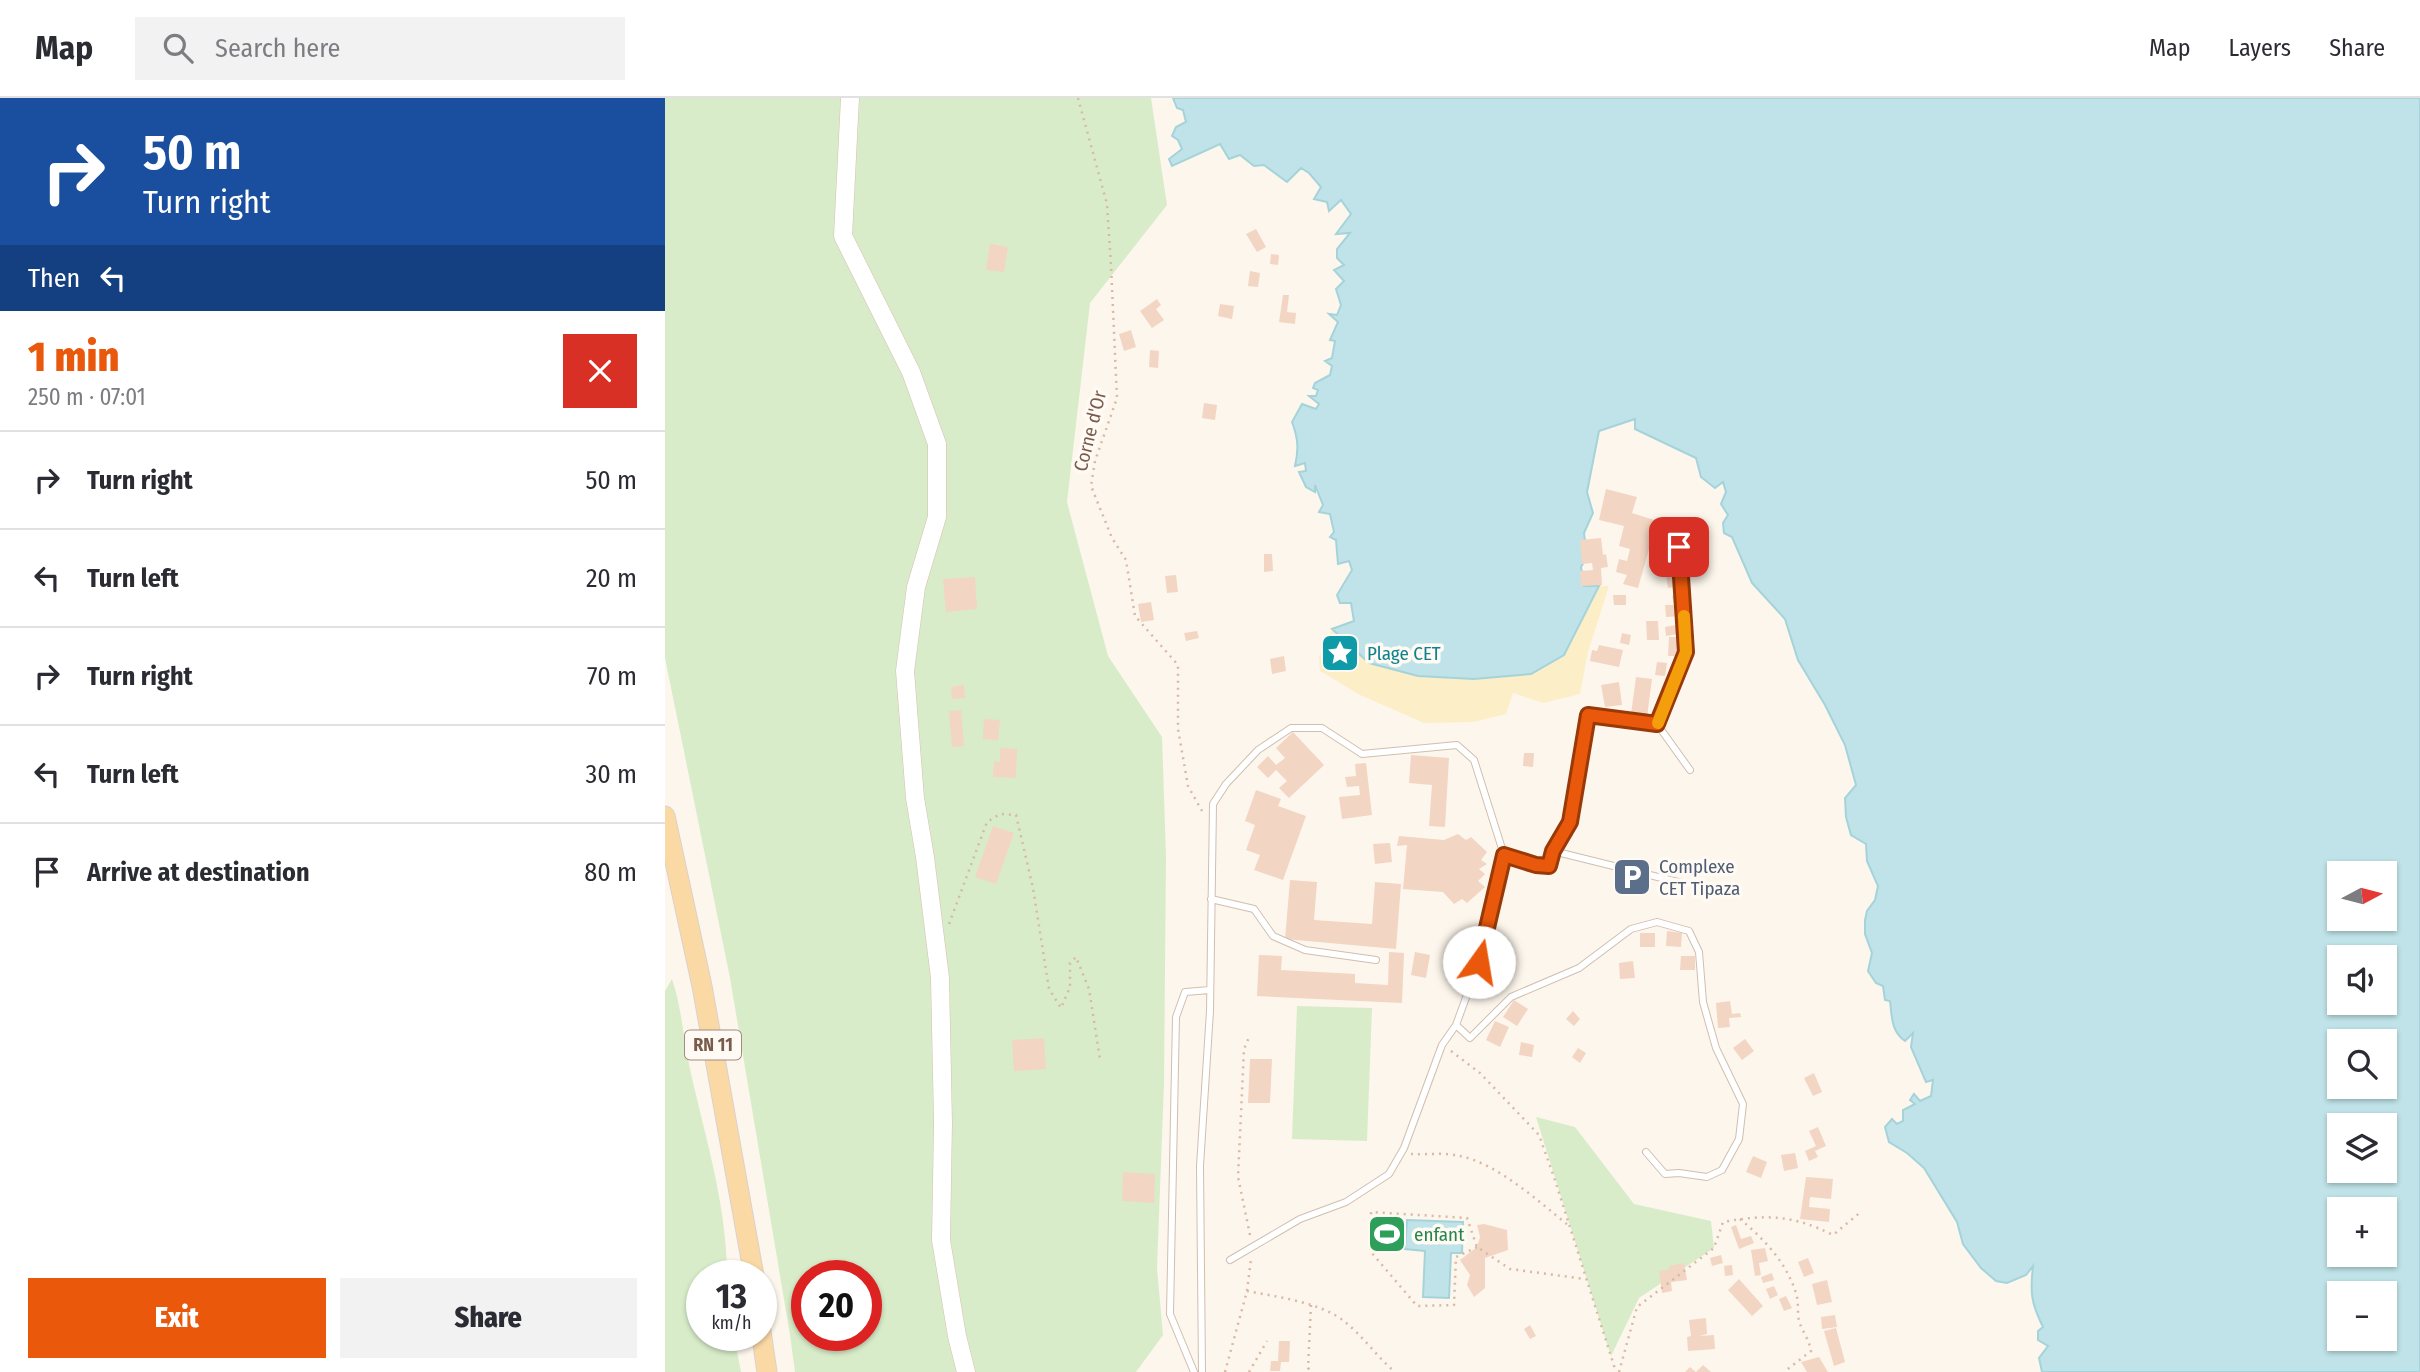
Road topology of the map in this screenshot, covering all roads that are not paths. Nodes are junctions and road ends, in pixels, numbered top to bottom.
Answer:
1 (850, 98) edge
2 (1679, 547) dead end
3 (1657, 724) junction
4 (1690, 770) dead end
5 (665, 816) edge
6 (1553, 851) junction
7 (1504, 855) junction
8 (1682, 883) dead end
9 (1211, 899) junction
10 (1376, 960) dead end
11 (1210, 990) junction
12 (1455, 1026) junction
13 (1646, 1152) dead end
14 (751, 1260) edge
15 (1230, 1260) dead end
16 (764, 1351) edge
17 (767, 1372) edge
18 (966, 1372) edge
19 (1194, 1372) edge
20 (1202, 1372) edge

1 - 18 street
2 - 3 lane
3 - 4 lane
3 - 6 lane
5 - 14 main road, RN 11
6 - 7 lane
6 - 8 lane
7 - 9 lane
7 - 12 lane
9 - 10 lane
9 - 11 lane
11 - 19 lane
11 - 20 lane
12 - 13 lane
12 - 15 lane
16 - 17 main road

